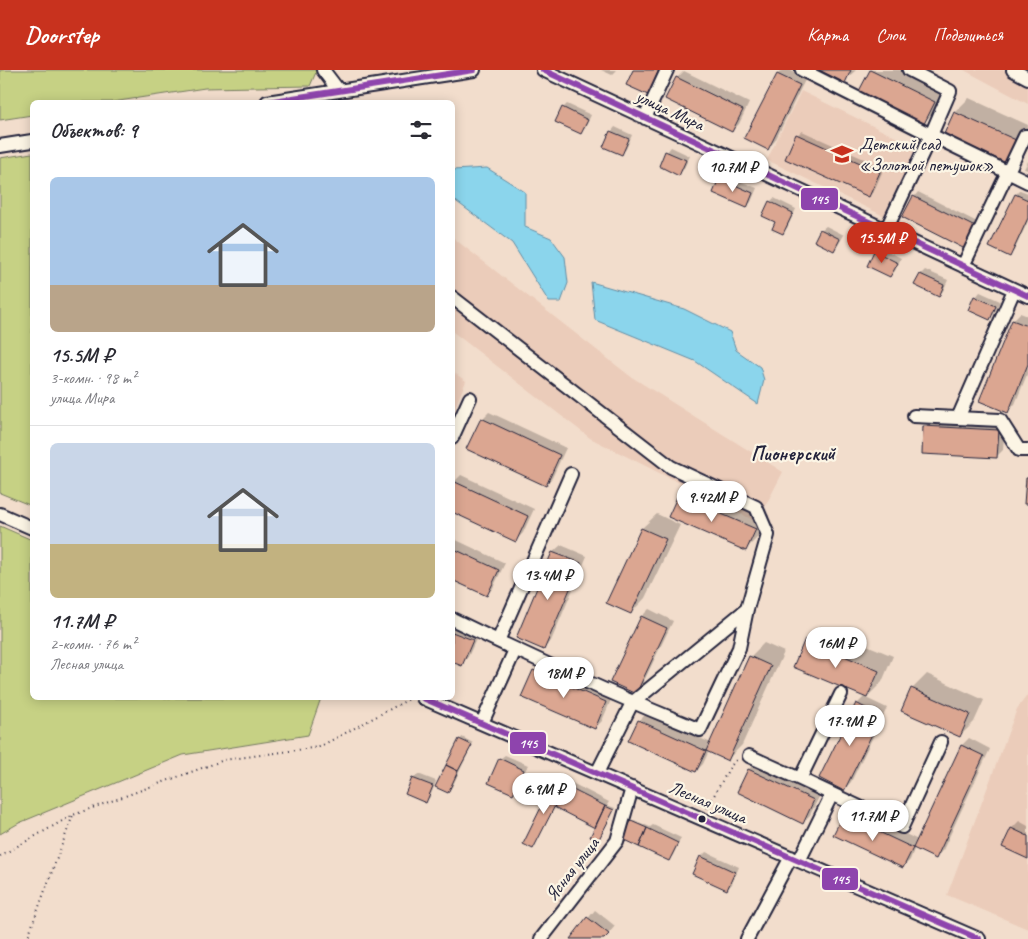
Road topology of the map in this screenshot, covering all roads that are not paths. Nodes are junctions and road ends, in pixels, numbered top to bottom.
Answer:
1 (323, 70) edge
2 (474, 70) edge
3 (542, 70) edge
4 (667, 70) edge
5 (802, 70) edge
6 (909, 70) edge
7 (1013, 70) edge
8 (1028, 78) edge
9 (339, 91) junction
10 (280, 100) edge
11 (645, 118) junction
12 (931, 135) junction
13 (1028, 136) edge
14 (30, 141) edge
15 (0, 146) edge
16 (1008, 172) junction
17 (1028, 182) edge
18 (886, 230) junction
19 (963, 266) junction
20 (1014, 290) junction
21 (1028, 296) edge
22 (455, 299) edge
23 (470, 398) dead end
24 (914, 416) dead end
25 (958, 418) junction
26 (455, 431) edge
27 (1028, 450) edge
28 (570, 474) dead end
29 (0, 514) edge
30 (30, 527) edge
31 (747, 609) junction
32 (455, 621) edge
33 (498, 642) junction
34 (515, 650) junction
35 (841, 694) dead end
36 (428, 700) edge
37 (632, 703) junction
38 (482, 723) junction
39 (941, 742) dead end
40 (749, 756) road end
41 (597, 773) junction
42 (800, 779) junction
43 (632, 788) junction
44 (832, 794) junction
45 (795, 859) junction
46 (541, 939) edge
47 (747, 939) edge
48 (979, 939) edge

1 - 9 street
2 - 9 street
3 - 11 street, улица Мира
4 - 11 street
5 - 12 street
6 - 12 street
7 - 8 street
9 - 10 street
11 - 18 street, улица Мира
12 - 16 street
12 - 18 street
13 - 16 street
14 - 15 street
16 - 17 street
16 - 19 street
18 - 19 street, улица Мира
19 - 20 street, улица Мира
20 - 21 street, улица Мира
20 - 25 street
22 - 31 street
23 - 26 street
24 - 25 street
25 - 27 street
28 - 33 street
29 - 30 street
31 - 37 street
31 - 37 street
32 - 33 street
33 - 34 street
34 - 37 street
34 - 38 street
35 - 42 street
36 - 38 street, Лесная улица
37 - 41 street
38 - 41 street, Лесная улица
39 - 44 street
40 - 42 street
41 - 43 street, Лесная улица
42 - 44 street
43 - 45 street, Лесная улица
43 - 46 street, Ясная улица
44 - 45 street
45 - 47 street
45 - 48 street, Лесная улица

